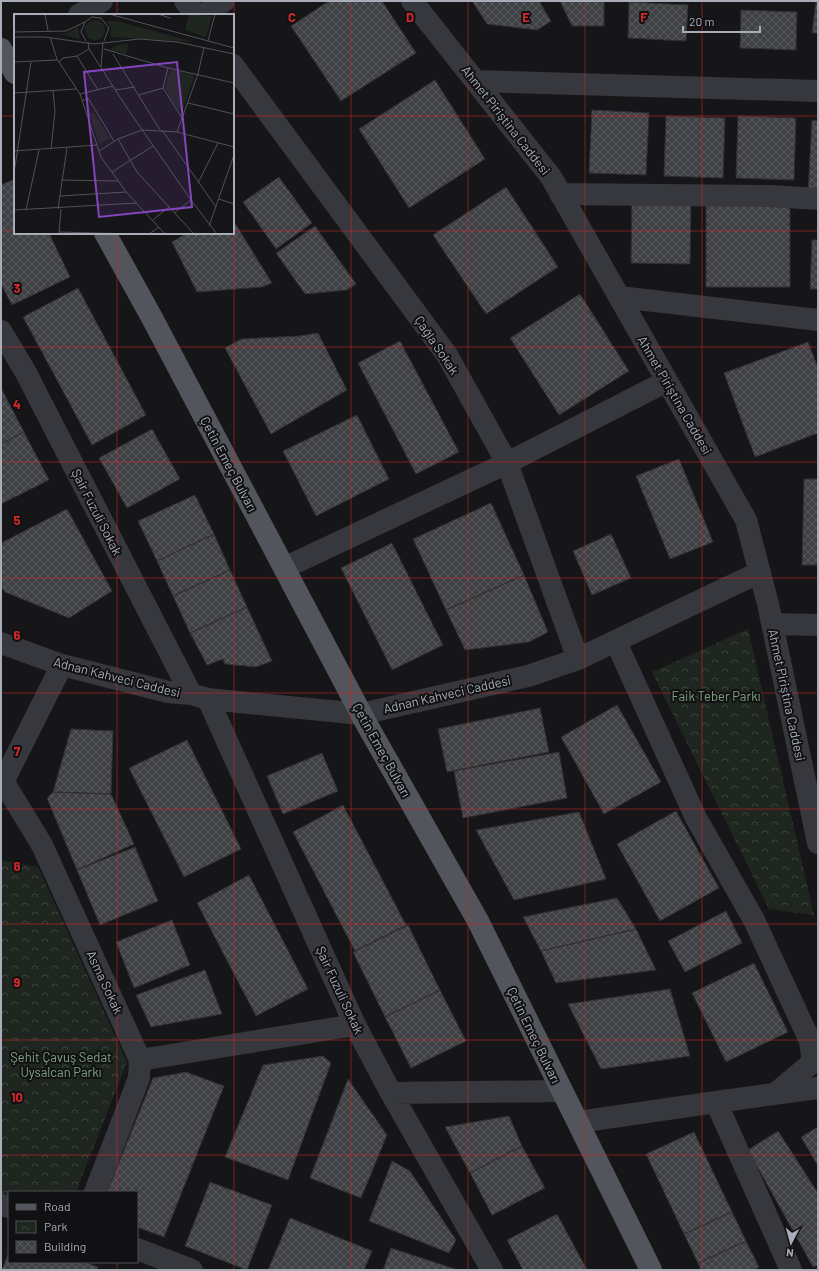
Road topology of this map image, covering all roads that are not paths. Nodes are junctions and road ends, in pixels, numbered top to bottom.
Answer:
1 (102, 1) edge
2 (185, 1) edge
3 (224, 1) edge
4 (412, 1) edge
5 (81, 14) edge
6 (195, 14) edge
7 (204, 14) edge
8 (234, 66) edge
9 (476, 81) junction
10 (818, 91) edge
11 (560, 194) junction
12 (818, 199) edge
13 (106, 234) edge
14 (619, 298) junction
15 (818, 320) edge
16 (1, 331) edge
17 (667, 381) junction
18 (507, 463) junction
19 (284, 568) junction
20 (760, 572) junction
21 (772, 624) junction
22 (818, 625) edge
23 (616, 642) junction
24 (1, 643) edge
25 (578, 659) junction
26 (62, 665) junction
27 (200, 697) junction
28 (362, 714) junction
29 (2, 784) edge
30 (818, 843) edge
31 (355, 1025) junction
32 (814, 1040) edge
33 (140, 1060) junction
34 (818, 1088) edge
35 (562, 1091) junction
36 (391, 1093) junction
37 (775, 1094) junction
38 (716, 1102) junction
39 (578, 1122) junction
40 (95, 1191) edge
41 (138, 1250) edge
42 (192, 1270) edge
43 (492, 1270) edge
44 (651, 1270) edge
45 (791, 1270) edge

1 - 5 street
2 - 6 street
3 - 7 street
4 - 9 street, Ahmet Piriştina Caddesi
8 - 18 street, Çağla Sokak
9 - 10 street
9 - 11 street, Ahmet Piriştina Caddesi
11 - 12 street
11 - 14 street, Ahmet Piriştina Caddesi
13 - 19 main road, Çetin Emeç Bulvarı
14 - 15 street
14 - 17 street, Ahmet Piriştina Caddesi
16 - 27 street, Şair Fuzuli Sokak
17 - 18 street
17 - 20 street, Ahmet Piriştina Caddesi
18 - 19 street
18 - 25 street, Çağla Sokak
19 - 28 main road, Çetin Emeç Bulvarı
20 - 21 street, Ahmet Piriştina Caddesi
20 - 23 street, Adnan Kahveci Caddesi
21 - 22 street
21 - 30 street, Ahmet Piriştina Caddesi
23 - 25 street, Adnan Kahveci Caddesi
23 - 32 street
24 - 26 street, Adnan Kahveci Caddesi
25 - 28 street, Adnan Kahveci Caddesi
26 - 27 street, Adnan Kahveci Caddesi
26 - 29 street
27 - 28 street, Adnan Kahveci Caddesi
27 - 31 street, Şair Fuzuli Sokak
28 - 35 main road, Çetin Emeç Bulvarı
29 - 33 street, Asma Sokak
31 - 33 street
31 - 36 street, Şair Fuzuli Sokak
32 - 37 street
33 - 40 street, Asma Sokak
34 - 37 street
35 - 36 street
35 - 39 main road, Çetin Emeç Bulvarı
36 - 43 street, Şair Fuzuli Sokak
37 - 38 street
38 - 39 street
38 - 45 street
39 - 44 main road, Çetin Emeç Bulvarı
41 - 42 street

